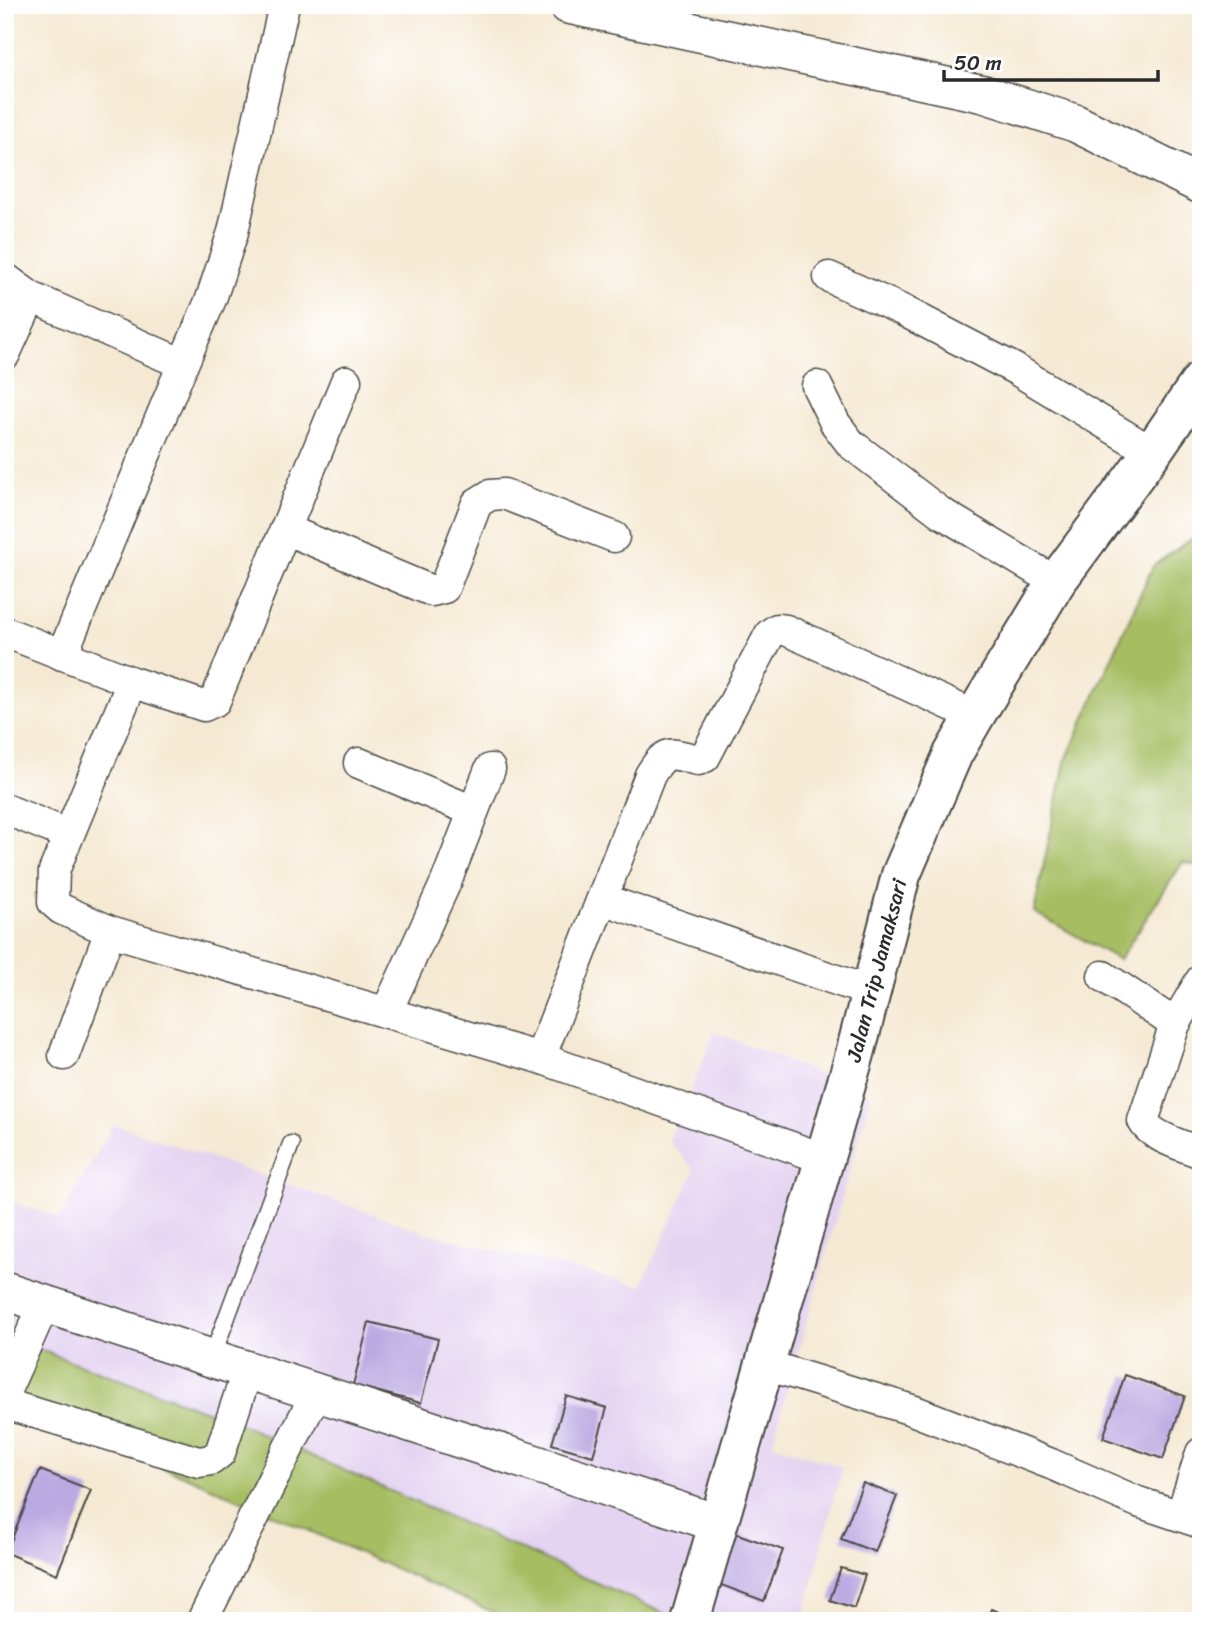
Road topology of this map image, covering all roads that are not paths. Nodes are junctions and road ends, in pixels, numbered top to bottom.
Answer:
1 (284, 5) edge
2 (568, 5) edge
3 (645, 13) edge
4 (1201, 185) edge
5 (829, 277) dead end
6 (5, 278) edge
7 (31, 297) junction
8 (5, 354) edge
9 (183, 364) junction
10 (346, 381) dead end
11 (1201, 381) edge
12 (817, 386) dead end
13 (1153, 452) junction
14 (287, 530) junction
15 (614, 537) dead end
16 (1056, 582) junction
17 (5, 632) edge
18 (62, 655) junction
19 (132, 682) junction
20 (975, 716) junction
21 (359, 763) dead end
22 (490, 769) dead end
23 (5, 810) edge
24 (473, 811) junction
25 (69, 835) junction
26 (602, 899) junction
27 (110, 932) junction
28 (1103, 976) dead end
29 (1201, 980) edge
30 (870, 996) junction
31 (387, 1011) junction
32 (1175, 1024) junction
33 (64, 1055) dead end
34 (540, 1058) junction
35 (291, 1144) dead end
36 (1201, 1153) edge
37 (825, 1158) junction
38 (5, 1291) edge
39 (44, 1306) junction
40 (211, 1360) junction
41 (766, 1365) junction
42 (247, 1372) junction
43 (309, 1391) junction
44 (5, 1392) edge
45 (5, 1404) edge
46 (1201, 1453) edge
47 (1191, 1519) edge
48 (717, 1523) junction
49 (202, 1621) edge
50 (690, 1621) edge

1 - 9 street
2 - 3 street
3 - 4 street
5 - 13 street
6 - 7 street
7 - 8 street
7 - 9 street
9 - 18 street
10 - 14 street
11 - 13 main road, Jalan Trip Jamaksari
12 - 16 street
13 - 16 main road, Jalan Trip Jamaksari
14 - 15 street
14 - 19 street
16 - 20 main road, Jalan Trip Jamaksari
17 - 18 street
18 - 19 street
19 - 25 street
20 - 26 street
20 - 30 main road, Jalan Trip Jamaksari
21 - 24 street
22 - 24 street
23 - 25 street
24 - 31 street
25 - 27 street
26 - 30 street
26 - 34 street
27 - 31 street
27 - 33 street
28 - 32 street
29 - 32 street
30 - 37 main road, Jalan Trip Jamaksari
31 - 34 street
32 - 36 street
34 - 37 street
35 - 40 lane
37 - 41 main road, Jalan Trip Jamaksari
38 - 39 street
39 - 40 street
39 - 44 street
40 - 42 street
41 - 47 street
41 - 48 main road, Jalan Trip Jamaksari
42 - 43 street
42 - 45 street
43 - 48 street
43 - 49 street
46 - 47 street
48 - 50 main road, Jalan Trip Jamaksari

